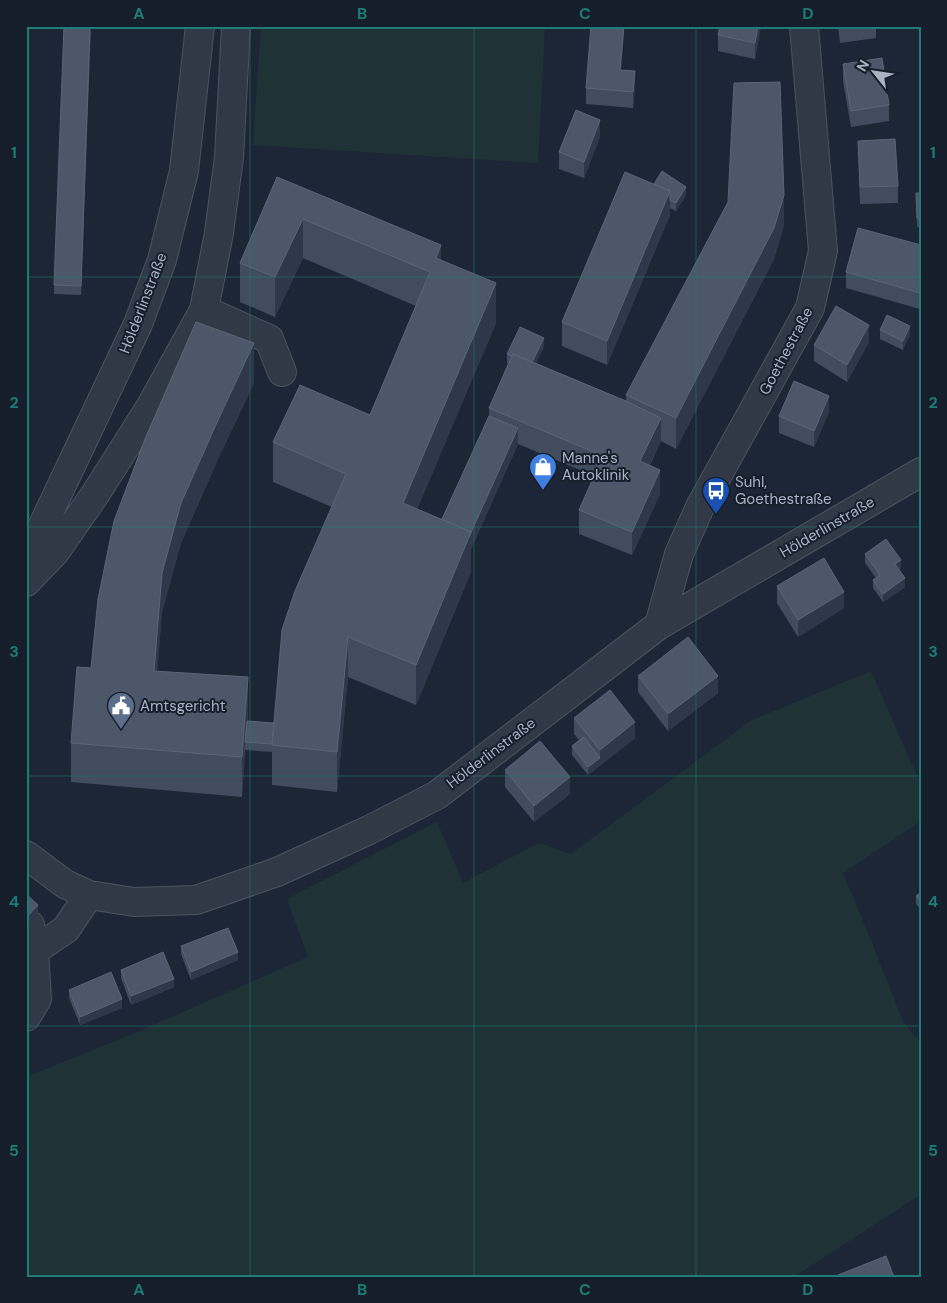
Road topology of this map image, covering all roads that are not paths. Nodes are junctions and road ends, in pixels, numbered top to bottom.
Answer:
1 (200, 26) edge
2 (236, 26) edge
3 (804, 26) edge
4 (204, 310) junction
5 (282, 372) dead end
6 (921, 472) edge
7 (26, 561) edge
8 (26, 582) edge
9 (659, 625) junction
10 (26, 855) edge
11 (89, 895) junction
12 (26, 922) edge
13 (29, 951) edge
14 (26, 1017) edge

1 - 7 street, Hölderlinstraße
2 - 4 street
3 - 9 street, Goethestraße
4 - 5 street
4 - 8 street
6 - 9 street, Hölderlinstraße
9 - 11 street, Hölderlinstraße
10 - 11 street, Hölderlinstraße
11 - 13 street
12 - 13 street
13 - 14 street

